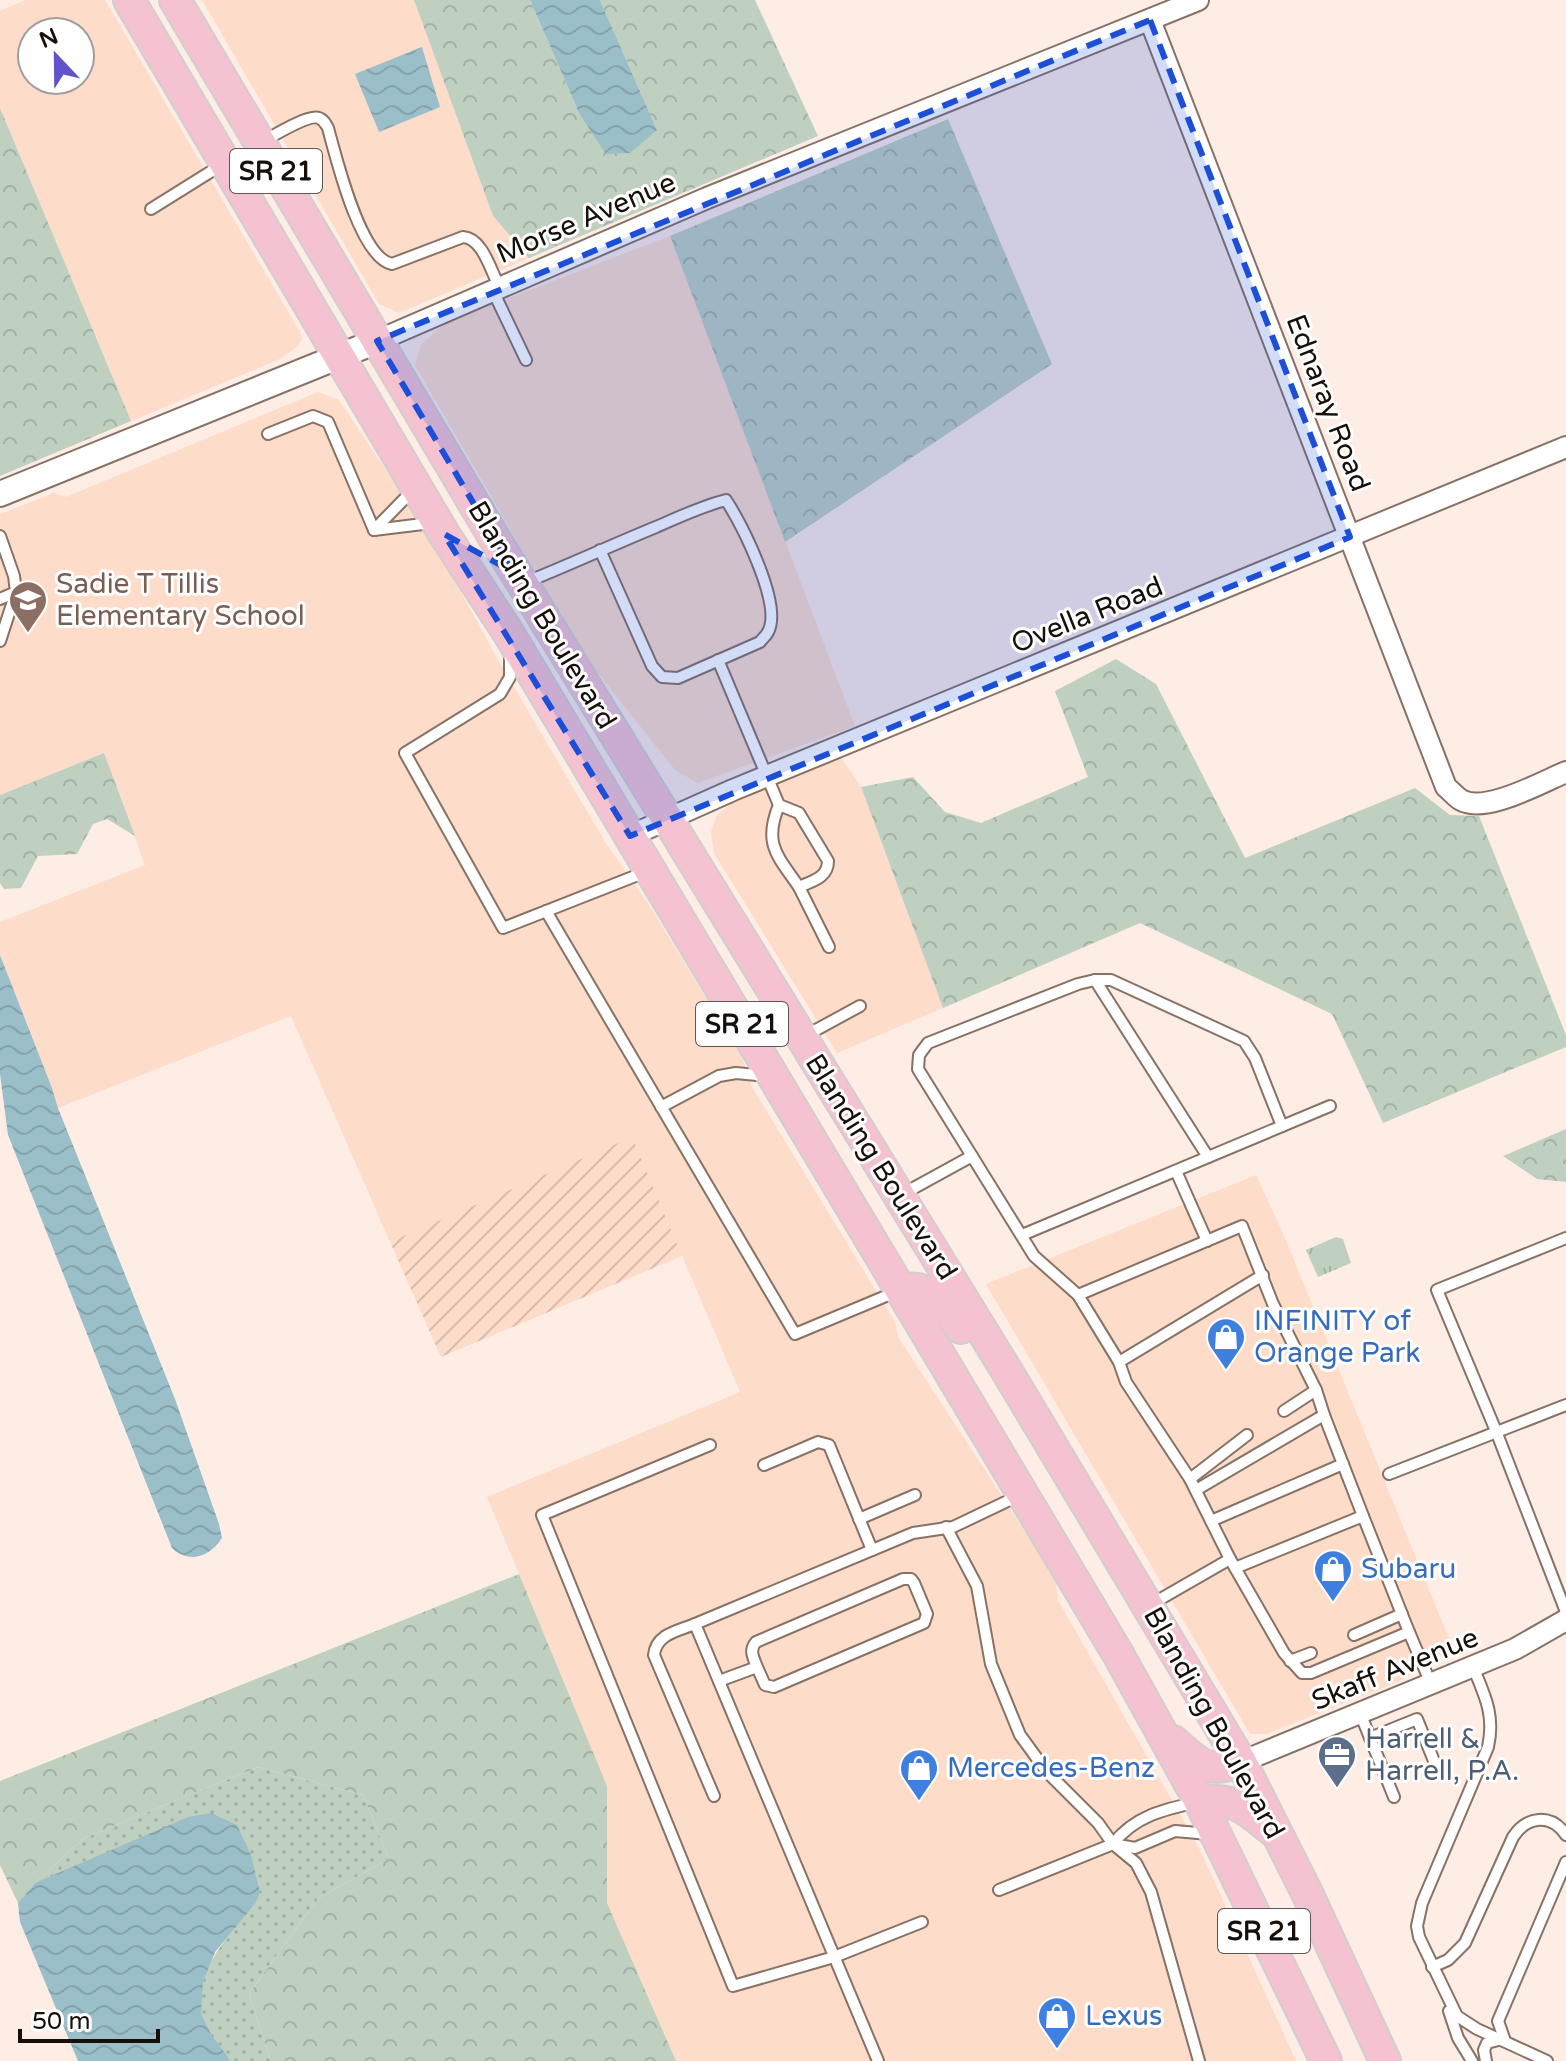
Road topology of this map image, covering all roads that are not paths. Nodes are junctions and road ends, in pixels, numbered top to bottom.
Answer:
1 (1198, 0) edge
2 (176, 2) edge
3 (136, 12) edge
4 (1150, 20) junction
5 (260, 143) junction
6 (225, 163) junction
7 (151, 209) dead end
8 (496, 289) junction
9 (377, 341) junction
10 (339, 356) junction
11 (526, 360) dead end
12 (268, 434) dead end
13 (1566, 447) edge
14 (415, 485) junction
15 (0, 494) edge
16 (441, 529) junction
17 (374, 530) junction
18 (0, 536) edge
19 (1350, 537) junction
20 (600, 550) junction
21 (3, 555) edge
22 (522, 583) junction
23 (16, 592) junction
24 (0, 599) edge
25 (509, 634) junction
26 (0, 641) edge
27 (718, 660) junction
28 (1566, 772) edge
29 (768, 776) junction
30 (779, 805) junction
31 (668, 820) junction
32 (630, 836) junction
33 (650, 870) junction
34 (799, 887) junction
35 (546, 911) junction
36 (829, 947) dead end
37 (1095, 980) junction
38 (860, 1006) dead end
39 (802, 1037) junction
40 (774, 1077) junction
41 (1330, 1106) dead end
42 (661, 1107) junction
43 (1282, 1126) junction
44 (972, 1156) junction
45 (1208, 1157) junction
46 (1176, 1171) junction
47 (899, 1196) junction
48 (1022, 1235) junction
49 (1566, 1238) edge
50 (1207, 1241) junction
51 (1263, 1275) junction
52 (901, 1290) junction
53 (1078, 1295) junction
54 (1119, 1362) junction
55 (1316, 1390) junction
56 (1566, 1405) edge
57 (1284, 1411) dead end
58 (1324, 1415) junction
59 (1496, 1431) junction
60 (1247, 1435) dead end
61 (710, 1445) dead end
62 (1343, 1464) junction
63 (764, 1465) dead end
64 (1389, 1474) dead end
65 (1190, 1479) junction
66 (1077, 1487) junction
67 (1196, 1490) junction
68 (1023, 1494) junction
69 (915, 1495) dead end
70 (1363, 1516) junction
71 (859, 1519) junction
72 (1211, 1521) junction
73 (946, 1527) junction
74 (872, 1550) junction
75 (1232, 1564) junction
76 (1149, 1606) junction
77 (1566, 1612) edge
78 (1402, 1614) junction
79 (1566, 1620) edge
80 (695, 1624) junction
81 (1409, 1632) junction
82 (1354, 1635) dead end
83 (1311, 1653) dead end
84 (1290, 1661) junction
85 (757, 1667) junction
86 (1473, 1667) junction
87 (719, 1681) junction
88 (1431, 1684) junction
89 (1360, 1713) junction
90 (1162, 1732) junction
91 (1370, 1738) junction
92 (1241, 1762) junction
93 (1438, 1771) dead end
94 (714, 1796) dead end
95 (1394, 1797) dead end
96 (1200, 1802) junction
97 (1216, 1835) junction
98 (1278, 1835) junction
99 (1566, 1835) edge
100 (1113, 1844) junction
101 (1566, 1862) edge
102 (999, 1890) dead end
103 (922, 1922) dead end
104 (834, 1957) junction
105 (1432, 1967) junction
106 (1446, 1997) junction
107 (1504, 2040) junction
108 (878, 2061) edge
109 (1199, 2061) edge
110 (1326, 2061) edge
111 (1385, 2061) edge
112 (1472, 2061) edge
113 (1486, 2061) edge
114 (1547, 2061) edge

1 - 4 street, Morse Avenue
2 - 3 main road
2 - 5 main road, Blanding Boulevard / SR 21
3 - 6 main road, Blanding Boulevard / SR 21
4 - 8 street, Morse Avenue
4 - 19 street, Ednaray Road
5 - 8 lane
5 - 9 main road, Blanding Boulevard / SR 21
6 - 7 lane
6 - 10 main road, Blanding Boulevard / SR 21
8 - 9 street, Morse Avenue
8 - 11 lane
9 - 10 street, Morse Avenue
9 - 22 main road, Blanding Boulevard / SR 21
10 - 14 main road, Blanding Boulevard / SR 21
10 - 15 street, Morse Avenue
12 - 17 lane
13 - 19 street, Ovella Road
14 - 16 main road, Blanding Boulevard / SR 21
14 - 17 lane
16 - 17 lane
16 - 22 main road
16 - 25 main road, Blanding Boulevard / SR 21
18 - 21 lane
19 - 28 street, Ednaray Road
19 - 29 street, Ovella Road
20 - 22 lane
20 - 27 lane
20 - 27 lane
21 - 23 lane
22 - 31 main road, Blanding Boulevard / SR 21
23 - 24 lane
23 - 26 lane
25 - 32 main road, Blanding Boulevard / SR 21
25 - 35 lane
27 - 29 lane
29 - 30 lane
29 - 31 street, Ovella Road
30 - 34 lane
30 - 34 lane
31 - 32 street, Ovella Road
31 - 39 main road, Blanding Boulevard / SR 21
32 - 33 main road, Blanding Boulevard / SR 21
33 - 35 lane
33 - 40 main road, Blanding Boulevard / SR 21
34 - 36 lane
35 - 42 lane
37 - 43 lane
37 - 44 lane
37 - 45 lane
38 - 39 lane
39 - 47 main road, Blanding Boulevard / SR 21
40 - 42 lane
40 - 52 main road, Blanding Boulevard / SR 21
41 - 43 lane
42 - 52 lane
43 - 45 lane
44 - 47 lane
44 - 48 lane
45 - 46 lane
46 - 48 lane
46 - 50 lane
47 - 66 main road, Blanding Boulevard / SR 21
48 - 53 lane
49 - 59 lane
50 - 51 lane
50 - 53 lane
51 - 54 lane
51 - 55 lane
52 - 66 main road
52 - 68 main road, Blanding Boulevard / SR 21
53 - 54 lane
54 - 65 lane
55 - 57 lane
55 - 58 lane
56 - 59 lane
58 - 62 lane
58 - 67 lane
59 - 64 lane
59 - 77 lane
60 - 65 lane
61 - 104 lane
62 - 70 lane
62 - 72 lane
63 - 71 lane
65 - 67 lane
66 - 76 main road, Blanding Boulevard / SR 21
67 - 72 lane
68 - 73 lane
68 - 90 main road, Blanding Boulevard / SR 21
69 - 71 lane
70 - 75 lane
70 - 78 lane
71 - 74 lane
72 - 75 lane
73 - 74 lane
73 - 100 lane
74 - 80 lane
75 - 76 lane
75 - 84 lane
76 - 92 main road, Blanding Boulevard / SR 21
78 - 81 lane
78 - 82 lane
79 - 86 street, Skaff Avenue
80 - 87 lane
80 - 94 lane
81 - 84 lane
81 - 88 lane
83 - 84 lane
85 - 85 lane
85 - 87 lane
86 - 88 street, Skaff Avenue
86 - 105 lane
87 - 104 lane
88 - 89 street, Skaff Avenue
89 - 91 lane
89 - 92 street, Skaff Avenue
90 - 92 main road
90 - 96 main road, Blanding Boulevard / SR 21
91 - 93 lane
91 - 95 lane
92 - 98 main road, Blanding Boulevard / SR 21
96 - 97 main road, Blanding Boulevard / SR 21
96 - 98 main road
96 - 100 lane
97 - 100 lane
97 - 110 main road, Blanding Boulevard / SR 21
98 - 111 main road, Blanding Boulevard / SR 21
99 - 105 lane
100 - 102 lane
100 - 109 lane
101 - 107 lane
103 - 104 lane
104 - 108 lane
105 - 106 lane
106 - 107 lane
106 - 112 lane
107 - 113 lane
107 - 114 lane

